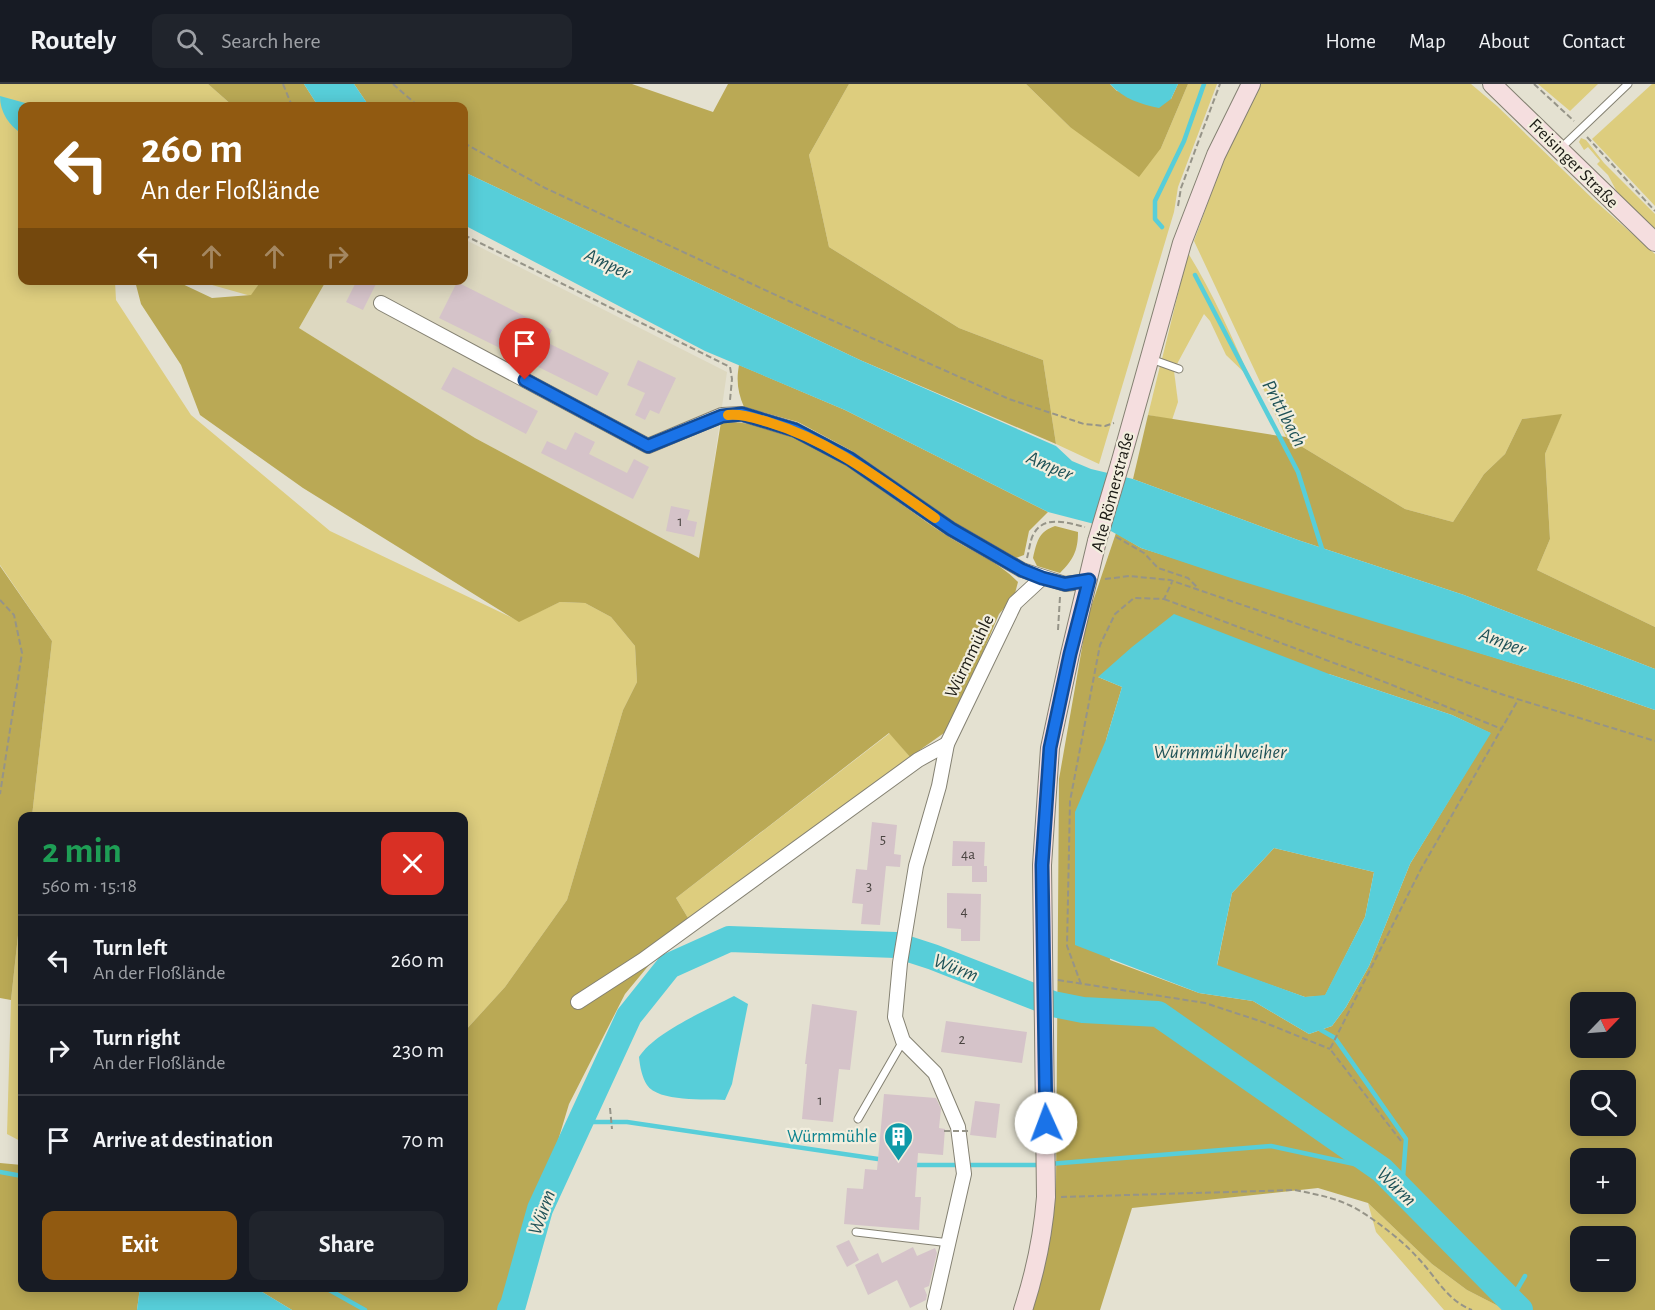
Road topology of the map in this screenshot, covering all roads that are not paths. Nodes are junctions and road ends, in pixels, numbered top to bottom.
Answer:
1 (1251, 84) edge
2 (1492, 84) edge
3 (1628, 84) edge
4 (1559, 150) junction
5 (1655, 242) edge
6 (381, 303) dead end
7 (1149, 358) junction
8 (1179, 369) dead end
9 (1042, 578) junction
10 (1089, 580) junction
11 (947, 744) junction
12 (578, 1002) dead end
13 (903, 1041) junction
14 (858, 1119) dead end
15 (856, 1232) dead end
16 (950, 1243) junction
17 (934, 1306) dead end
18 (1023, 1310) edge

1 - 7 main road, Alte Römerstraße
2 - 4 main road, Freisinger Straße
3 - 4 lane
4 - 5 main road, Freisinger Straße
6 - 9 street
7 - 8 lane
7 - 10 main road, Alte Römerstraße, bridge
9 - 10 street
9 - 11 street, Würmmühle
10 - 18 main road, Alte Römerstraße
11 - 12 street
11 - 13 street, Würmmühle
13 - 14 lane
13 - 16 street
15 - 16 lane
16 - 17 street

